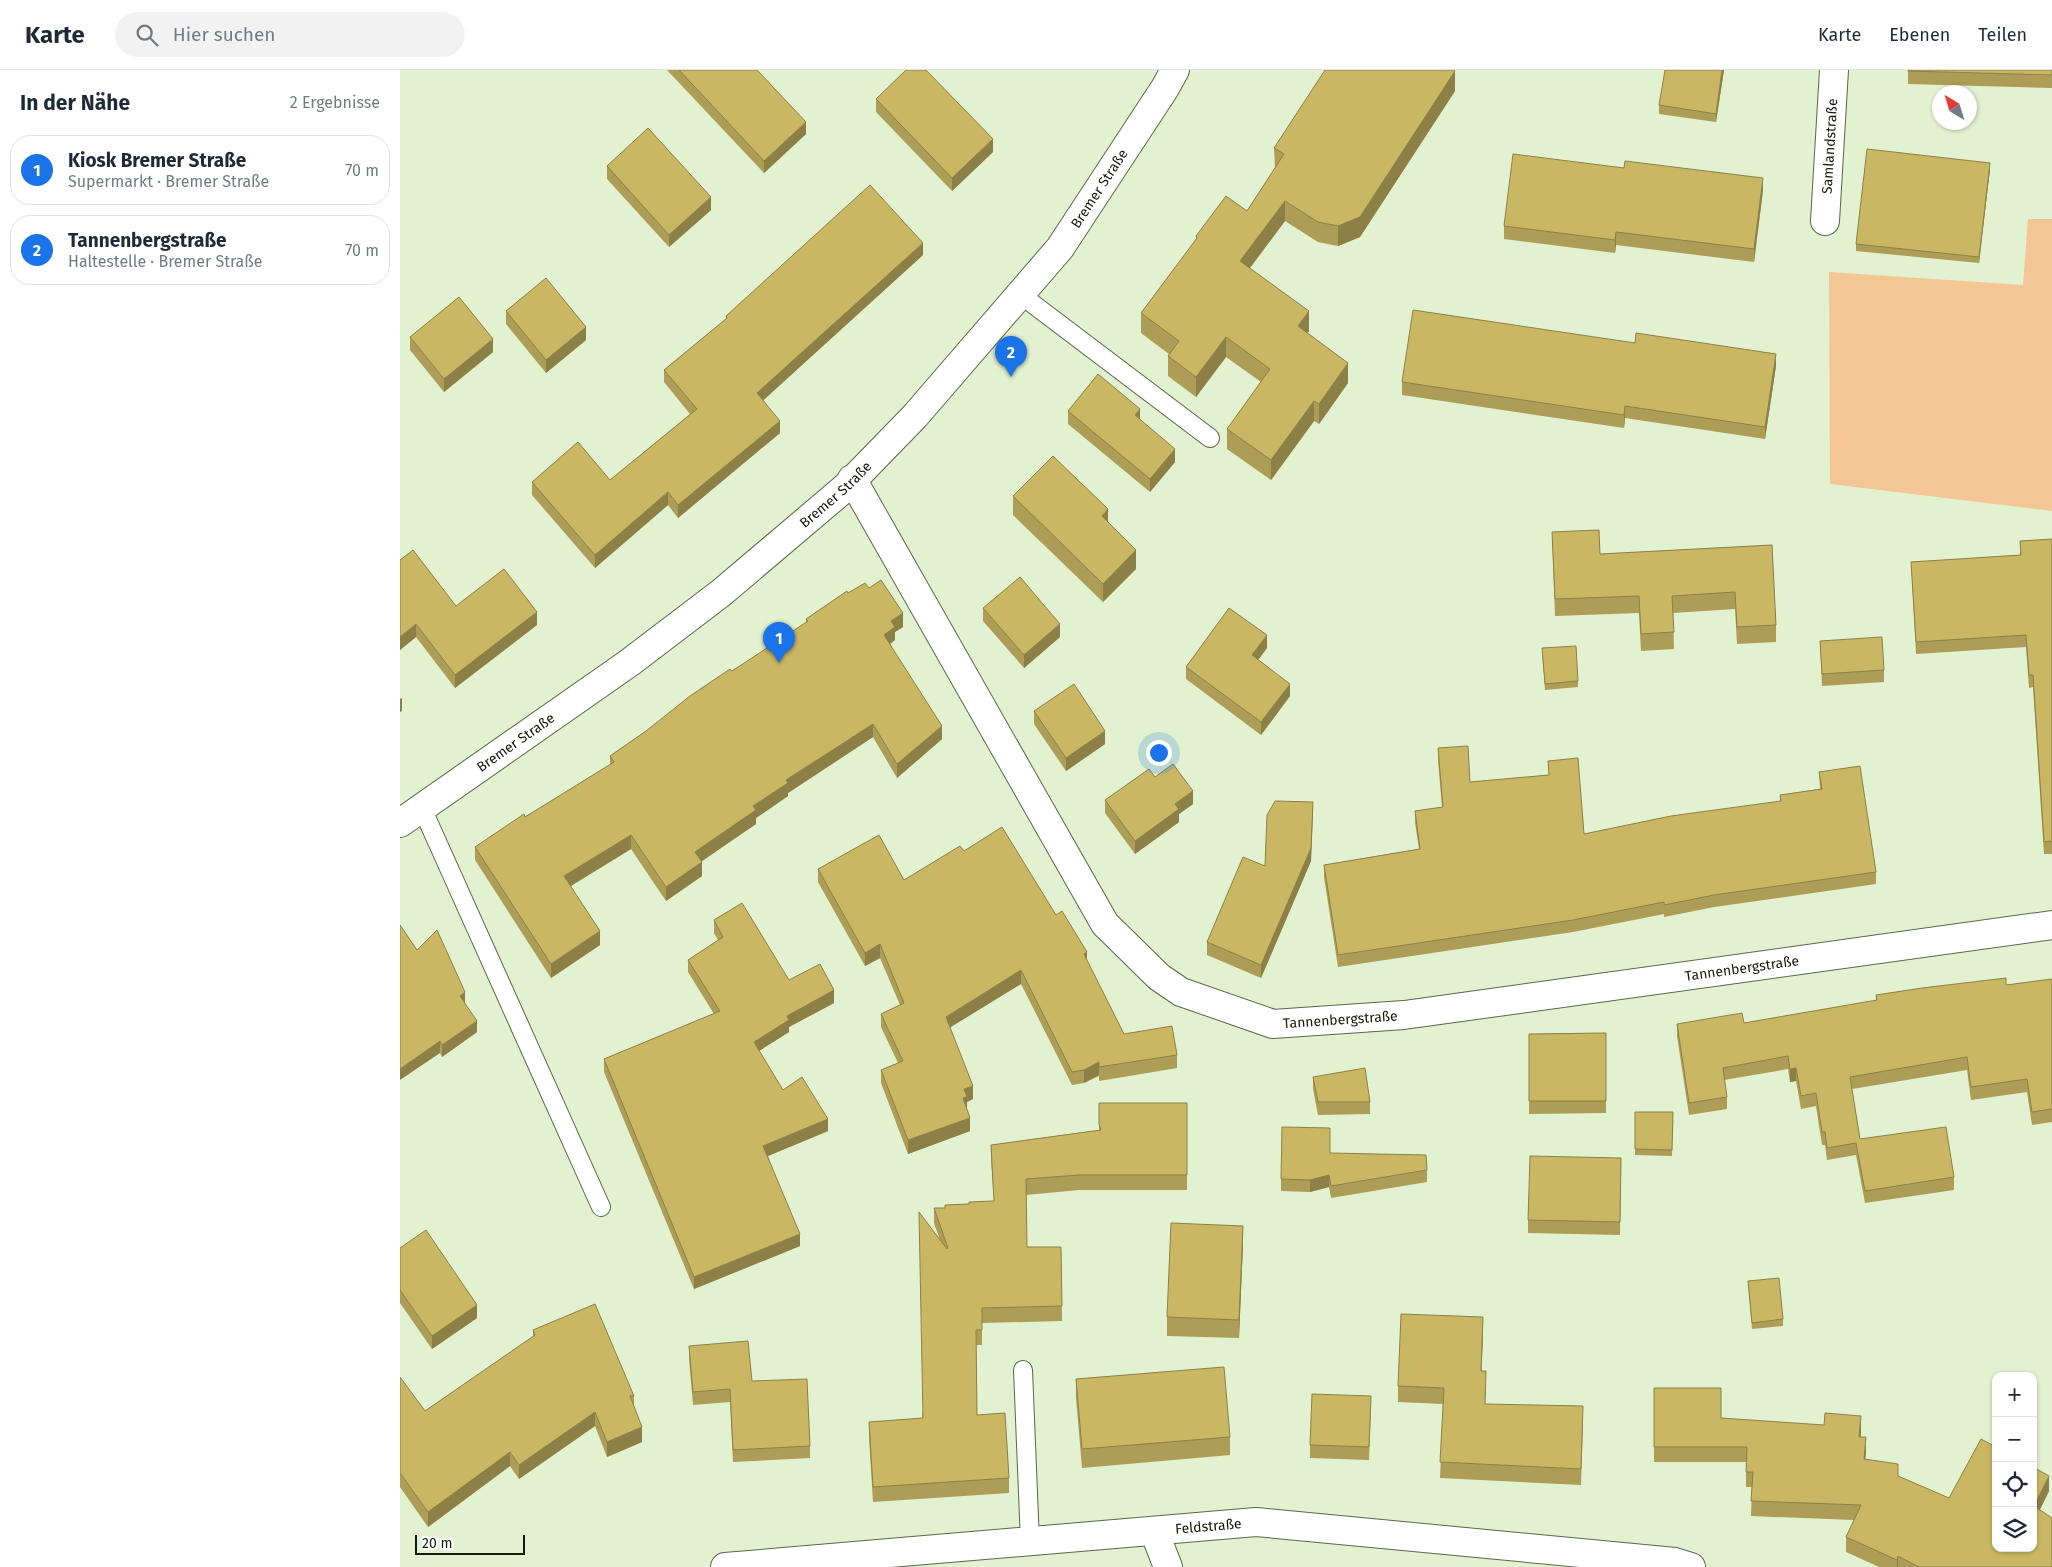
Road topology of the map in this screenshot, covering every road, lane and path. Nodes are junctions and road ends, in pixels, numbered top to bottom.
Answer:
1 (1175, 70) edge
2 (1834, 70) edge
3 (1825, 221) dead end
4 (1021, 295) junction
5 (1210, 438) dead end
6 (852, 479) junction
7 (422, 808) junction
8 (400, 823) edge
9 (2052, 925) edge
10 (601, 1207) dead end
11 (1023, 1370) dead end
12 (1154, 1531) junction
13 (1030, 1542) junction
14 (725, 1567) edge
15 (1168, 1567) edge
16 (1691, 1567) edge

1 - 4 street, Bremer Straße
2 - 3 street, Samlandstraße
4 - 5 lane
4 - 6 street, Bremer Straße
6 - 7 street, Bremer Straße
6 - 9 street, Tannenbergstraße
7 - 8 street, Bremer Straße
7 - 10 lane
11 - 13 lane
12 - 13 street, Feldstraße
12 - 15 street
12 - 16 street, Feldstraße
13 - 14 street, Feldstraße

